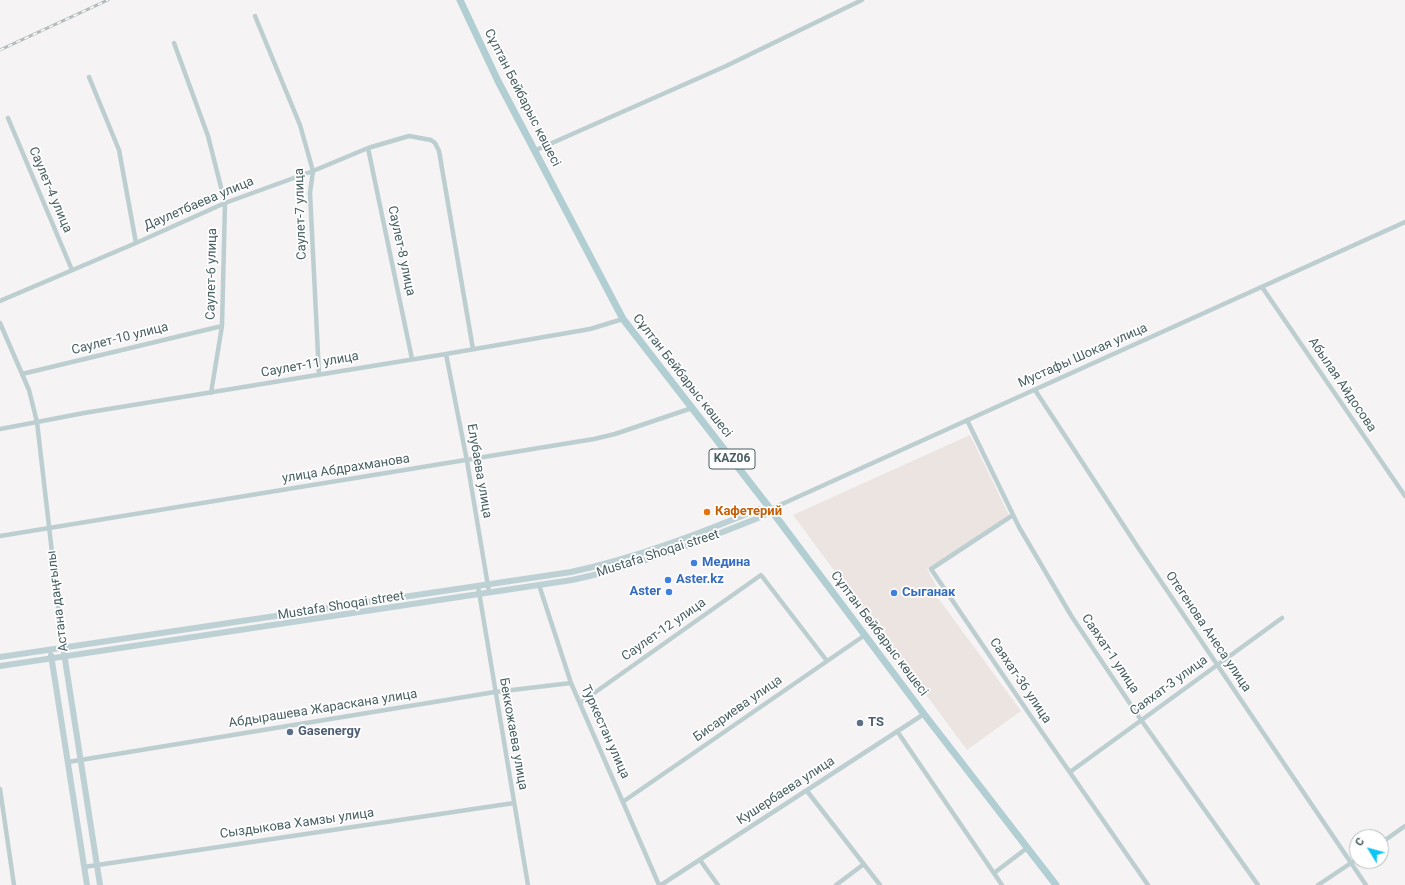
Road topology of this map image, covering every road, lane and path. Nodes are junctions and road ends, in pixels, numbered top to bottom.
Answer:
1 (460, 0) edge
2 (862, 0) edge
3 (255, 16) dead end
4 (174, 44) dead end
5 (89, 77) dead end
6 (8, 118) dead end
7 (368, 148) junction
8 (534, 151) junction
9 (313, 171) junction
10 (225, 203) junction
11 (1405, 222) edge
12 (136, 243) junction
13 (72, 270) junction
14 (1262, 287) junction
15 (0, 301) edge
16 (623, 319) junction
17 (0, 323) edge
18 (222, 326) junction
19 (473, 348) junction
20 (446, 354) junction
21 (412, 358) junction
22 (22, 374) junction
23 (320, 375) junction
24 (1035, 390) junction
25 (211, 393) junction
26 (692, 408) junction
27 (967, 420) junction
28 (37, 422) junction
29 (0, 429) edge
30 (466, 461) junction
31 (1405, 496) edge
32 (771, 509) junction
33 (1013, 515) junction
34 (49, 528) junction
35 (0, 536) edge
36 (488, 584) junction
37 (539, 585) junction
38 (478, 586) junction
39 (488, 592) junction
40 (479, 594) junction
41 (1282, 618) dead end
42 (865, 635) junction
43 (63, 648) junction
44 (50, 650) junction
45 (64, 656) junction
46 (0, 657) edge
47 (51, 658) junction
48 (827, 661) junction
49 (1216, 665) junction
50 (0, 666) edge
51 (570, 683) junction
52 (495, 692) junction
53 (580, 704) junction
54 (924, 714) junction
55 (1142, 720) junction
56 (897, 731) junction
57 (80, 760) junction
58 (68, 762) junction
59 (1070, 772) junction
60 (0, 789) edge
61 (807, 791) junction
62 (624, 802) junction
63 (514, 803) junction
64 (1405, 826) edge
65 (1389, 837) edge
66 (1027, 848) junction
67 (700, 860) junction
68 (1349, 860) edge
69 (864, 864) junction
70 (1349, 864) edge
71 (97, 865) junction
72 (84, 867) junction
73 (1355, 869) edge
74 (994, 873) junction
75 (14, 885) edge
76 (87, 885) edge
77 (100, 885) edge
78 (528, 885) edge
79 (660, 885) edge
80 (718, 885) edge
81 (836, 885) edge
82 (880, 885) edge
83 (1002, 885) edge
84 (1056, 885) edge
85 (1148, 885) edge
86 (1258, 885) edge
87 (1318, 885) edge
88 (1366, 885) edge

1 - 8 main road, Сұлтан Бейбарыс көшесі / KAZ06
2 - 8 street
3 - 9 street, Саулет-7 улица
4 - 10 street, Саулет-6 улица
5 - 12 street
6 - 13 street, Саулет-4 улица
7 - 9 street, Даулетбаева улица
7 - 19 street, Даулетбаева улица
7 - 21 street, Саулет-8 улица
8 - 16 main road, Сұлтан Бейбарыс көшесі / KAZ06
9 - 10 street, Даулетбаева улица
9 - 23 street, Саулет-7 улица
10 - 12 street, Даулетбаева улица
10 - 18 street, Саулет-6 улица
11 - 14 street, Мустафы Шокая улица
12 - 13 street, Даулетбаева улица
13 - 15 street, Даулетбаева улица
14 - 24 street, Мустафы Шокая улица
14 - 31 street, Абылая Айдосова
16 - 19 street, Саулет-11 улица
16 - 26 main road, Сұлтан Бейбарыс көшесі / KAZ06
17 - 22 street, Астана даңғылы
18 - 22 street, Саулет-10 улица
18 - 25 street, Саулет-6 улица
19 - 20 street, Саулет-11 улица
20 - 21 street, Саулет-11 улица
20 - 30 street, Елубаева улица
21 - 23 street, Саулет-11 улица
22 - 28 street, Астана даңғылы
23 - 25 street, Саулет-11 улица
24 - 27 street, Мустафы Шокая улица
24 - 49 street, Отегенова Анеса улица
25 - 28 street, Саулет-11 улица
26 - 30 street, улица Абдрахманова
26 - 32 main road, Сұлтан Бейбарыс көшесі / KAZ06
27 - 32 street, Мустафы Шокая улица
27 - 33 street, Саяхат-1 улица
28 - 29 street, Саулет-11 улица
28 - 34 street, Астана даңғылы
30 - 34 street, улица Абдрахманова
30 - 36 street, Елубаева улица
32 - 36 street, Mustafa Shoqai street
32 - 37 street, Mustafa Shoqai street
32 - 42 main road, Сұлтан Бейбарыс көшесі / KAZ06
33 - 55 street, Саяхат-1 улица
33 - 59 street, Саяхат-36 улица
34 - 35 street, улица Абдрахманова
34 - 43 street, Астана даңғылы
36 - 38 street, Mustafa Shoqai street
36 - 39 street, Елубаева улица
37 - 39 street, Mustafa Shoqai street
37 - 51 street, Туркестан улица
38 - 40 street, Беккожаева улица
38 - 43 street, Mustafa Shoqai street
39 - 40 street, Mustafa Shoqai street
40 - 45 street, Mustafa Shoqai street
40 - 52 street, Беккожаева улица
41 - 49 street, Саяхат-3 улица
42 - 48 street, Бисариева улица
42 - 54 main road, Сұлтан Бейбарыс көшесі / KAZ06
43 - 44 street, Mustafa Shoqai street
43 - 45 street, Астана даңғылы
44 - 46 street, Mustafa Shoqai street
44 - 47 street, Астана даңғылы
45 - 47 street, Mustafa Shoqai street
45 - 57 street, Астана даңғылы
47 - 50 street, Mustafa Shoqai street
47 - 58 street, Астана даңғылы
48 - 53 street, Саулет-12 улица
48 - 62 street, Бисариева улица
49 - 55 street, Саяхат-3 улица
49 - 68 street, Отегенова Анеса улица
51 - 52 street, Абдырашева Жараскана улица
51 - 53 street, Туркестан улица
52 - 57 street, Абдырашева Жараскана улица
52 - 63 street, Беккожаева улица
53 - 62 street, Туркестан улица
54 - 56 street, Кушербаева улица
54 - 66 main road, Сұлтан Бейбарыс көшесі / KAZ06
55 - 59 street, Саяхат-3 улица
55 - 86 street, Саяхат-1 улица
56 - 61 street, Кушербаева улица
56 - 74 street
57 - 58 street, Абдырашева Жараскана улица
57 - 71 street, Астана даңғылы
58 - 72 street, Астана даңғылы
59 - 85 street, Саяхат-36 улица
60 - 75 street
61 - 67 street, Кушербаева улица
61 - 69 street
62 - 79 street, Туркестан улица
63 - 71 street, Сыздыкова Хамзы улица
63 - 78 street, Беккожаева улица
64 - 65 street
66 - 74 street
66 - 84 main road, Сұлтан Бейбарыс көшесі / KAZ06
67 - 79 street, Кушербаева улица
67 - 80 street
69 - 81 street
69 - 82 street
70 - 87 street
71 - 72 street, Сыздыкова Хамзы улица
71 - 77 street, Астана даңғылы
72 - 76 street, Астана даңғылы
73 - 88 street, Отегенова Анеса улица
74 - 83 street

